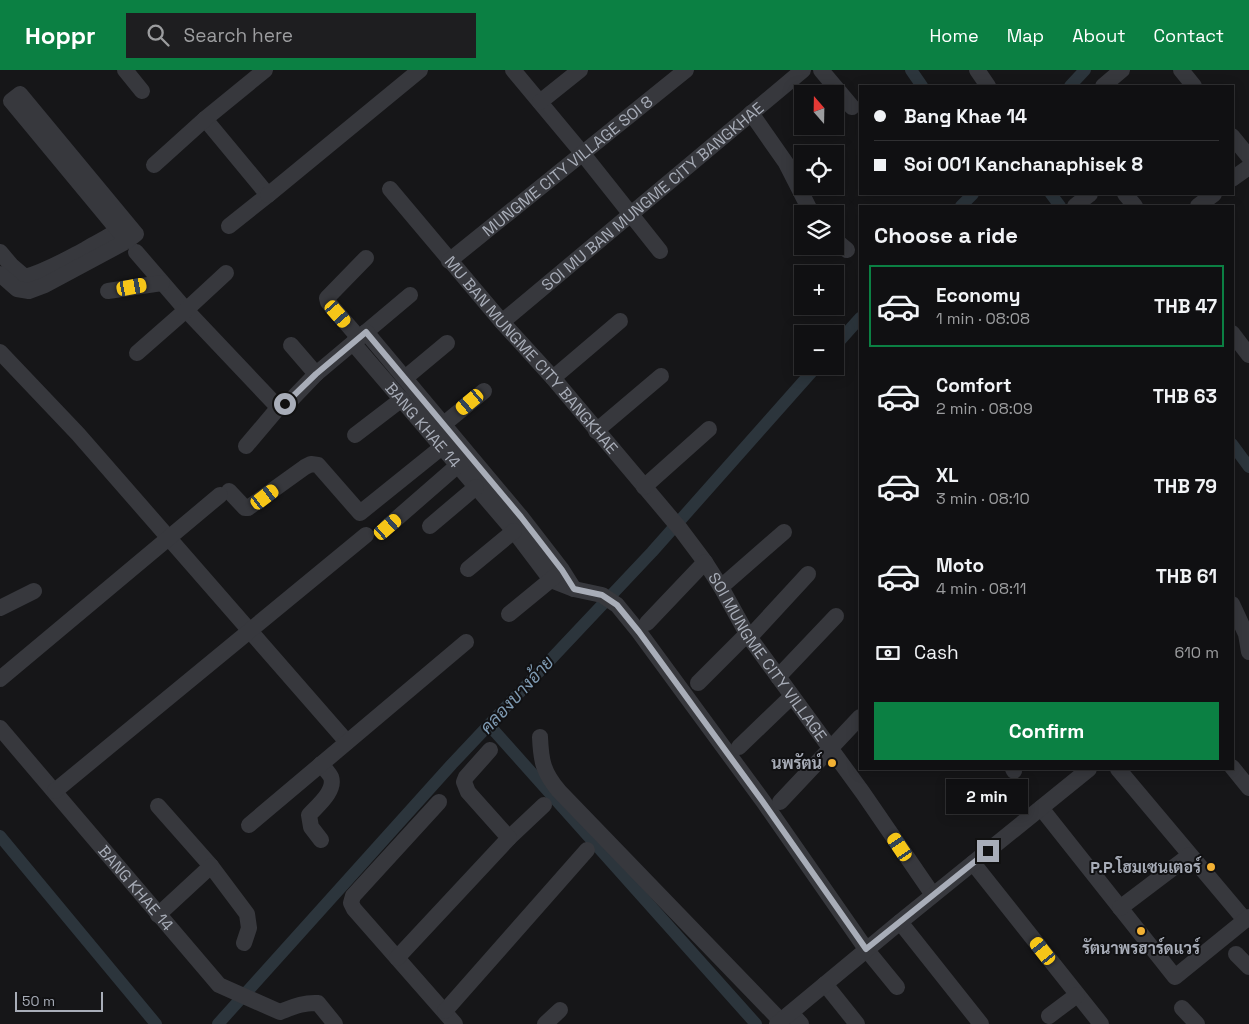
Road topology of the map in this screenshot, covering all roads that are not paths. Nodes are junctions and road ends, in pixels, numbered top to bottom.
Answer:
1 (125, 70) edge
2 (265, 70) edge
3 (420, 70) edge
4 (513, 70) edge
5 (580, 70) edge
6 (803, 70) edge
7 (821, 70) edge
8 (977, 70) edge
9 (1122, 70) edge
10 (1181, 70) edge
11 (678, 72) edge
12 (987, 85) edge
13 (1104, 85) edge
14 (1193, 85) edge
15 (142, 91) dead end
16 (540, 102) junction
17 (852, 107) dead end
18 (751, 113) junction
19 (205, 119) junction
20 (1234, 138) edge
21 (55, 146) dead end
22 (584, 154) junction
23 (1249, 157) edge
24 (154, 165) dead end
25 (1249, 166) edge
26 (1234, 177) edge
27 (390, 189) dead end
28 (268, 195) junction
29 (1089, 195) edge
30 (1126, 195) edge
31 (1213, 195) edge
32 (807, 205) edge
33 (1075, 205) edge
34 (1134, 205) edge
35 (1199, 205) edge
36 (631, 214) junction
37 (229, 226) dead end
38 (127, 237) junction
39 (660, 251) dead end
40 (0, 252) edge
41 (366, 258) dead end
42 (449, 261) junction
43 (226, 273) dead end
44 (0, 274) edge
45 (162, 283) junction
46 (108, 291) dead end
47 (410, 295) dead end
48 (186, 310) junction
49 (620, 321) dead end
50 (502, 322) junction
51 (1234, 336) edge
52 (359, 338) junction
53 (447, 343) dead end
54 (291, 345) dead end
55 (0, 352) edge
56 (137, 353) dead end
57 (1249, 355) edge
58 (316, 374) junction
59 (661, 376) dead end
60 (405, 378) junction
61 (553, 378) junction
62 (484, 391) dead end
63 (402, 398) junction
64 (279, 407) junction
65 (444, 424) junction
66 (709, 429) dead end
67 (596, 431) junction
68 (355, 435) dead end
69 (246, 446) dead end
70 (442, 447) junction
71 (463, 460) junction
72 (476, 487) junction
73 (644, 487) junction
74 (676, 524) joint
75 (515, 525) junction
76 (430, 526) dead end
77 (388, 527) dead end
78 (784, 532) dead end
79 (366, 535) dead end
80 (169, 538) junction
81 (705, 562) junction
82 (468, 569) dead end
83 (808, 574) dead end
84 (557, 575) junction
85 (721, 587) junction
86 (34, 590) dead end
87 (0, 608) edge
88 (1234, 608) edge
89 (510, 614) dead end
90 (836, 616) dead end
91 (647, 623) dead end
92 (249, 630) junction
93 (748, 636) junction
94 (466, 642) dead end
95 (1234, 652) edge
96 (1249, 652) edge
97 (778, 677) junction
98 (0, 679) edge
99 (698, 683) dead end
100 (791, 697) junction
101 (859, 719) edge
102 (0, 728) edge
103 (540, 737) dead end
104 (347, 742) junction
105 (739, 747) dead end
106 (490, 750) dead end
107 (830, 750) junction
108 (321, 764) junction
109 (1234, 769) edge
110 (1088, 770) edge
111 (1119, 770) edge
112 (1249, 788) edge
113 (55, 791) junction
114 (439, 802) dead end
115 (780, 802) dead end
116 (544, 805) dead end
117 (158, 806) dead end
118 (1041, 808) junction
119 (249, 826) dead end
120 (509, 838) junction
121 (321, 840) dead end
122 (588, 850) dead end
123 (1190, 855) junction
124 (973, 863) junction
125 (211, 866) junction
126 (933, 895) junction
127 (1120, 908) junction
128 (158, 915) junction
129 (1247, 918) edge
130 (900, 922) junction
131 (244, 943) dead end
132 (866, 949) junction
133 (1236, 954) dead end
134 (397, 958) junction
135 (1249, 967) edge
136 (825, 984) junction
137 (897, 987) dead end
138 (1077, 995) junction
139 (1182, 1008) dead end
140 (560, 1010) dead end
141 (1049, 1016) dead end
142 (450, 1018) edge
143 (787, 1020) edge
144 (335, 1024) edge
145 (544, 1024) edge
146 (857, 1024) edge
147 (981, 1024) edge
148 (1101, 1024) edge
149 (1197, 1024) edge

1 - 15 street
2 - 19 street
3 - 28 street
4 - 16 street
5 - 16 street
6 - 18 street, SOI MU BAN MUNGME CITY BANGKHAE
7 - 17 street
8 - 12 street
9 - 13 street
10 - 14 street
11 - 22 street, MUNGME CITY VILLAGE SOI 8
16 - 22 street
18 - 32 street
18 - 36 street, SOI MU BAN MUNGME CITY BANGKHAE
19 - 24 street
19 - 28 street
20 - 23 street
21 - 38 street
22 - 36 street
22 - 42 street, MUNGME CITY VILLAGE SOI 8
25 - 26 street
27 - 42 street, MU BAN MUNGME CITY BANGKHAE
28 - 37 street
29 - 33 street
30 - 34 street
31 - 35 street
36 - 39 street
36 - 50 street, SOI MU BAN MUNGME CITY BANGKHAE
38 - 40 street
38 - 44 street
38 - 45 street
41 - 52 street
42 - 50 street, MU BAN MUNGME CITY BANGKHAE
43 - 48 street
45 - 46 street
45 - 48 street
47 - 52 street
48 - 56 street
48 - 64 street
49 - 61 street
50 - 61 street, MU BAN MUNGME CITY BANGKHAE
51 - 57 street
52 - 58 street
52 - 60 street, BANG KHAE 14
52 - 63 street, BANG KHAE 14
53 - 60 street
54 - 58 street
55 - 80 street
58 - 64 street
59 - 67 street
60 - 65 street, BANG KHAE 14
61 - 67 street, MU BAN MUNGME CITY BANGKHAE
62 - 65 street
63 - 68 street
63 - 70 street, BANG KHAE 14
64 - 69 street
65 - 71 street, BANG KHAE 14
66 - 73 street
67 - 73 street, MU BAN MUNGME CITY BANGKHAE
70 - 71 street, BANG KHAE 14
70 - 80 street
71 - 72 street, BANG KHAE 14
71 - 75 street, BANG KHAE 14
71 - 77 street
72 - 75 street, BANG KHAE 14
72 - 76 street
73 - 74 street, MU BAN MUNGME CITY BANGKHAE
74 - 81 street, SOI MUNGME CITY VILLAGE
75 - 82 street
75 - 84 street, BANG KHAE 14
78 - 85 street
79 - 92 street
80 - 92 street
80 - 98 street
81 - 85 street, SOI MUNGME CITY VILLAGE
81 - 91 street
83 - 93 street
84 - 89 street
84 - 132 street, BANG KHAE 14
85 - 93 street, SOI MUNGME CITY VILLAGE
86 - 87 street
88 - 96 street
90 - 97 street
92 - 104 street
92 - 113 street
93 - 97 street, SOI MUNGME CITY VILLAGE
93 - 99 street
94 - 104 street
95 - 96 street
97 - 100 street, SOI MUNGME CITY VILLAGE
100 - 105 street
100 - 107 street, SOI MUNGME CITY VILLAGE
101 - 107 street
102 - 113 street, BANG KHAE 14
103 - 143 street
104 - 108 street
106 - 120 street
107 - 115 street
107 - 126 street, SOI MUNGME CITY VILLAGE
108 - 119 street
108 - 121 street
109 - 112 street
110 - 118 street
111 - 123 street
113 - 128 street, BANG KHAE 14
114 - 134 street
116 - 120 street
117 - 125 street
118 - 124 street
118 - 127 street
120 - 134 street
122 - 142 street
123 - 127 street
123 - 129 street
124 - 126 street
124 - 138 street
125 - 128 street
125 - 131 street
126 - 130 street
127 - 129 street
128 - 144 street, BANG KHAE 14
130 - 132 street
130 - 147 street
132 - 136 street
132 - 137 street
133 - 135 street
134 - 142 street
136 - 143 street
136 - 146 street
138 - 141 street
138 - 148 street
139 - 149 street
140 - 145 street

